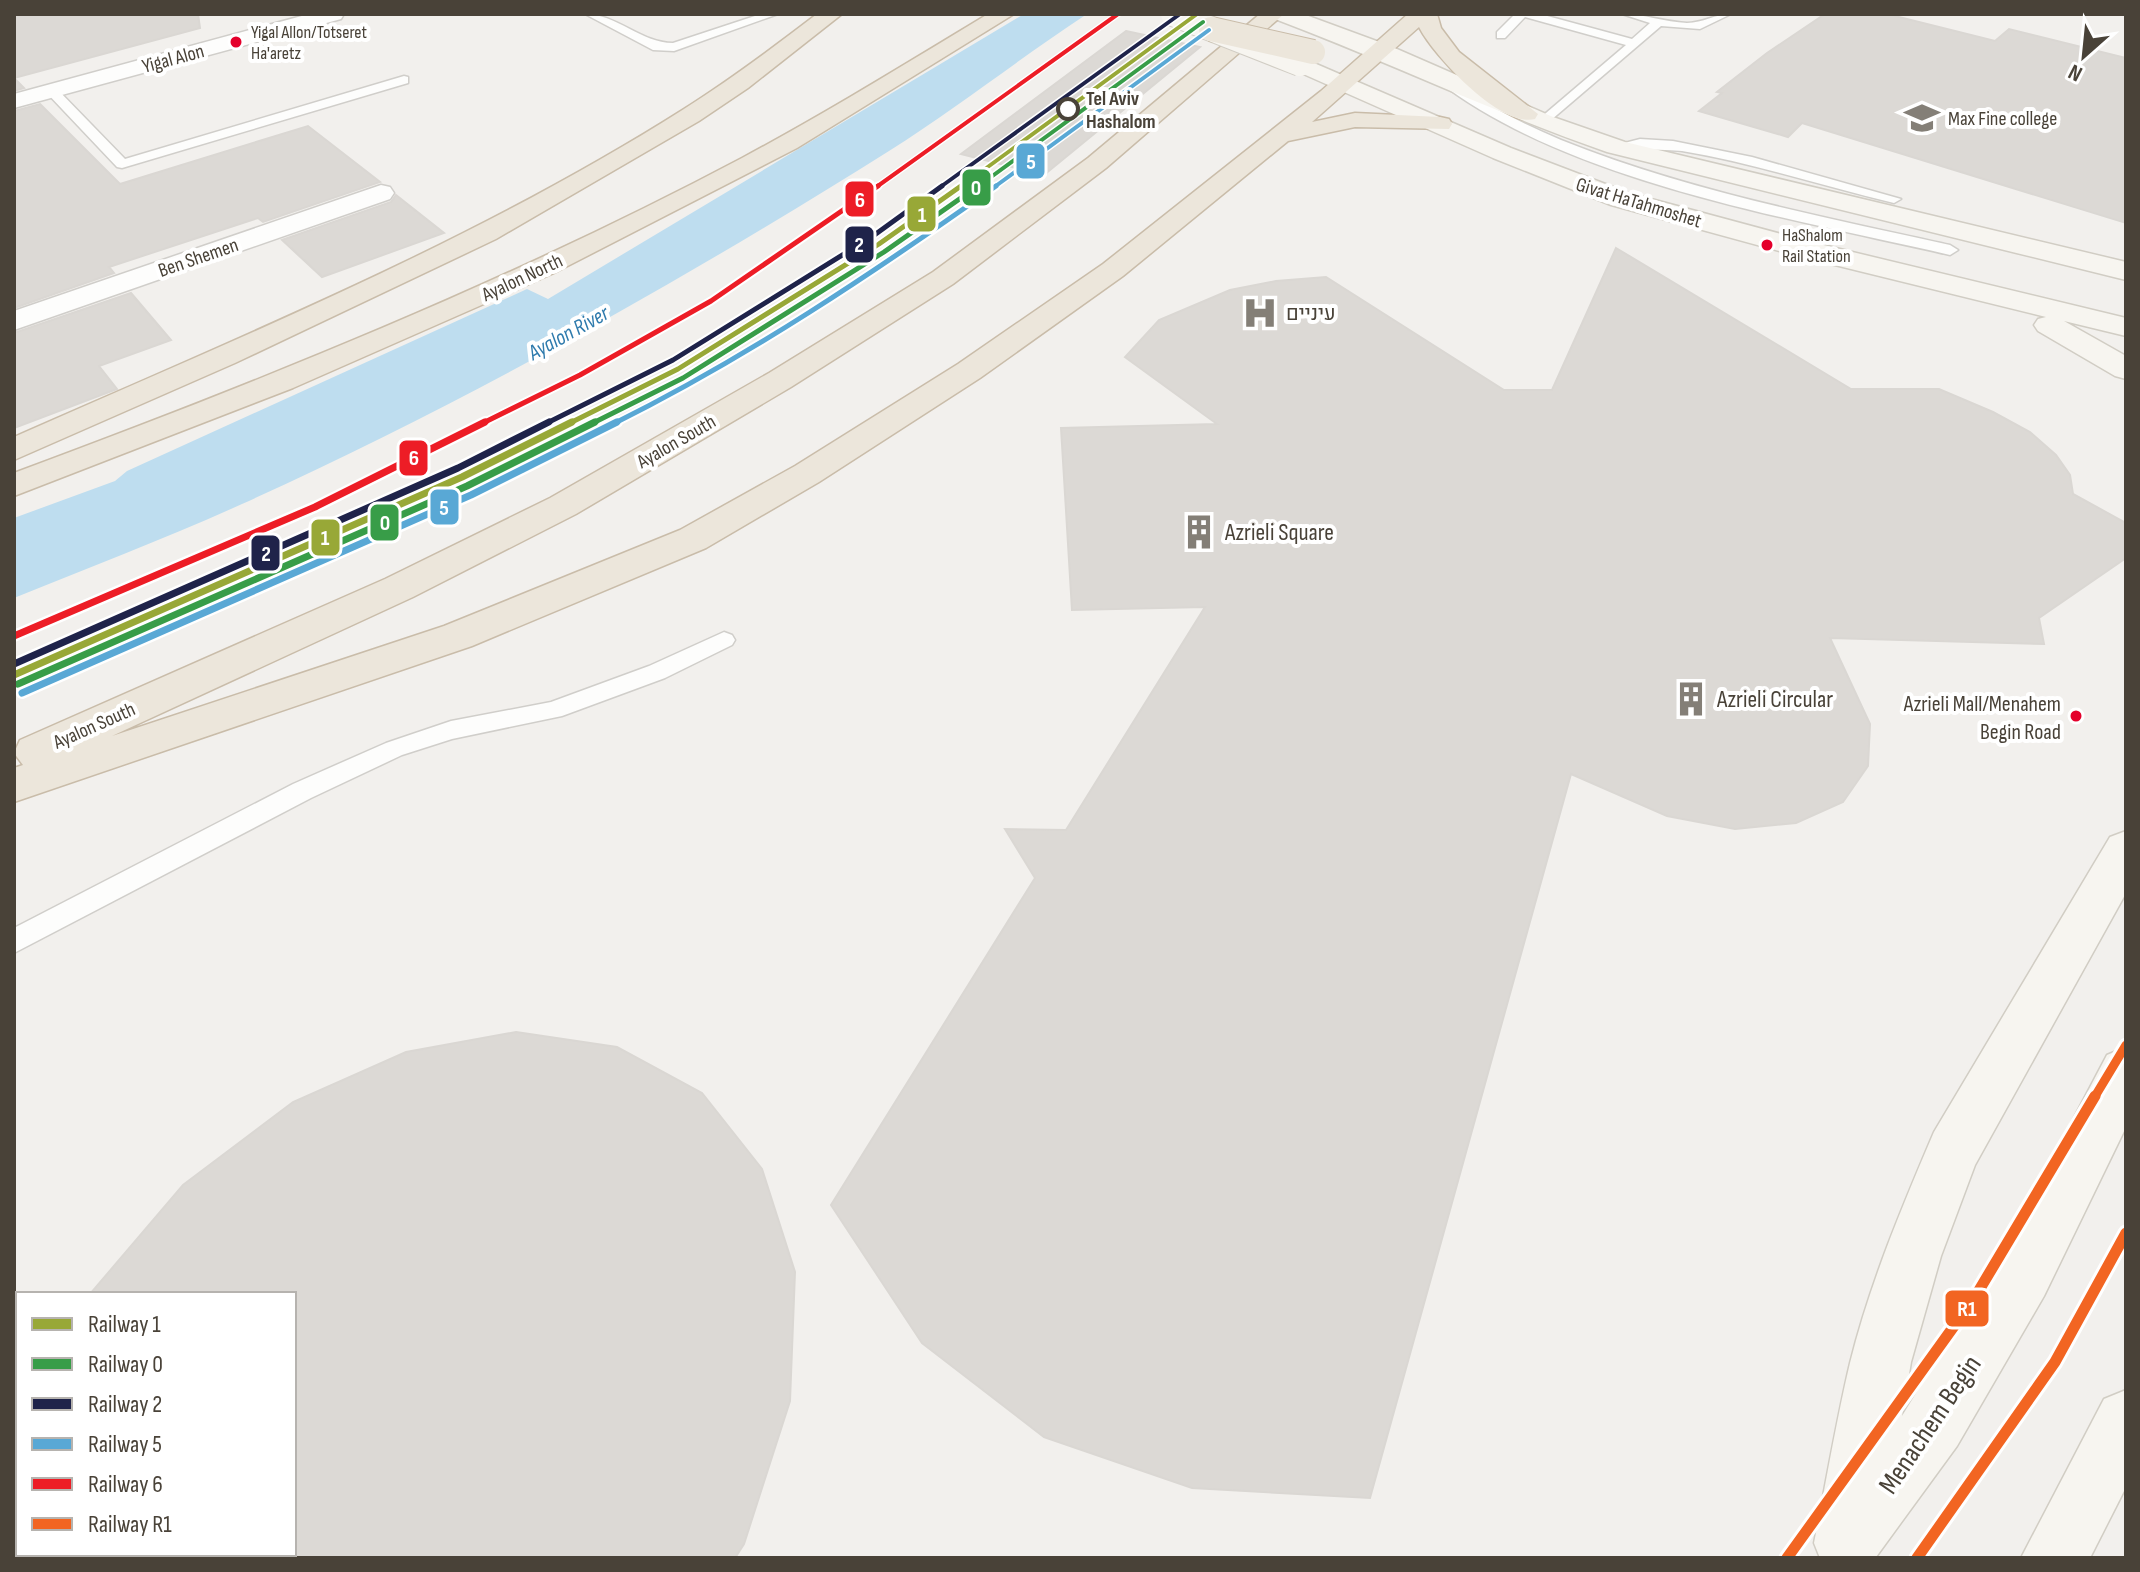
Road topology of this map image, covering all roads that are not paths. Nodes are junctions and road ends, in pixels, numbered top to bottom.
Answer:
1 (286, 14) edge
2 (333, 14) edge
3 (591, 14) edge
4 (772, 14) edge
5 (831, 14) edge
6 (1003, 14) edge
7 (1173, 14) edge
8 (1273, 14) edge
9 (1283, 14) edge
10 (1423, 14) edge
11 (1524, 14) edge
12 (1628, 14) edge
13 (1725, 14) edge
14 (1659, 22) junction
15 (1211, 29) joint
16 (1501, 35) dead end
17 (1633, 43) junction
18 (1382, 51) junction
19 (1306, 58) junction
20 (1442, 78) junction
21 (404, 80) dead end
22 (1345, 83) junction
23 (14, 87) edge
24 (51, 91) junction
25 (14, 101) edge
26 (1535, 118) junction
27 (1440, 124) junction
28 (1273, 141) junction
29 (1616, 147) junction
30 (381, 193) dead end
31 (1894, 199) dead end
32 (1950, 250) dead end
33 (2126, 271) edge
34 (1958, 287) junction
35 (14, 321) edge
36 (2126, 327) edge
37 (2126, 369) edge
38 (14, 450) edge
39 (14, 485) edge
40 (724, 640) dead end
41 (14, 761) edge
42 (14, 785) edge
43 (2126, 850) edge
44 (14, 941) edge
45 (2126, 1072) edge
46 (2126, 1421) edge
47 (1841, 1550) edge
48 (2054, 1558) edge

1 - 23 street, Yigal Alon
2 - 24 street, Yigal Alon
3 - 4 lane
5 - 38 highway
6 - 39 highway, Ayalon North
7 - 15 main road, bridge
8 - 41 highway, Ayalon South
9 - 18 main road, Givat HaTahmoshet
10 - 18 highway
10 - 26 highway
11 - 16 lane
11 - 17 lane
12 - 14 lane
13 - 14 lane
14 - 17 lane
15 - 19 highway, bridge
17 - 26 lane
18 - 19 highway
18 - 20 main road, Givat HaTahmoshet
18 - 22 highway
19 - 22 main road, Givat HaTahmoshet
20 - 26 main road, Givat HaTahmoshet
20 - 32 lane
21 - 24 lane
22 - 27 main road, Givat HaTahmoshet
22 - 28 highway
24 - 25 street, Yigal Alon
26 - 29 main road, Givat HaTahmoshet
27 - 28 highway
27 - 34 main road, Givat HaTahmoshet
28 - 42 highway
29 - 31 lane
29 - 33 main road, Givat HaTahmoshet
30 - 35 street, Ben Shemen
34 - 36 main road, Givat HaTahmoshet
34 - 37 main road
40 - 44 lane
43 - 47 main road
45 - 47 main road, Menachem Begin
46 - 48 main road

